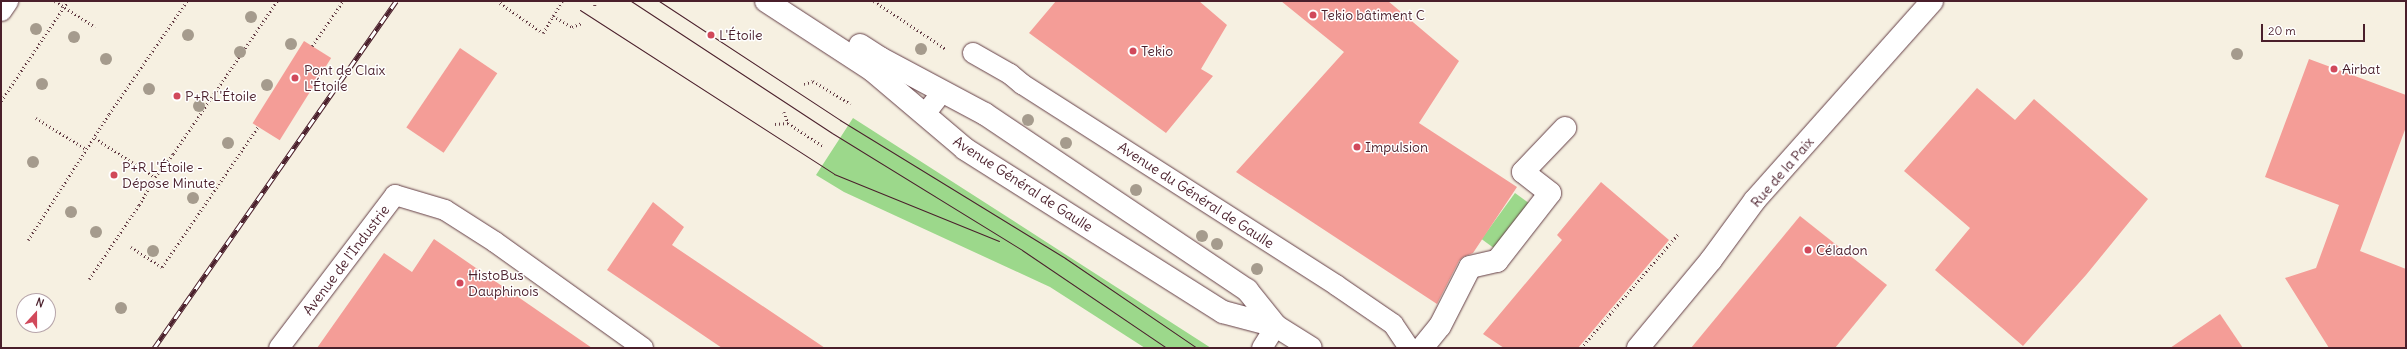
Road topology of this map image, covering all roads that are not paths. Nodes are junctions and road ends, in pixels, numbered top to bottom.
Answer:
1 (7, 1) edge
2 (766, 1) edge
3 (794, 1) edge
4 (1932, 1) edge
5 (1, 10) edge
6 (973, 52) dead end
7 (942, 92) junction
8 (925, 114) junction
9 (1565, 128) dead end
10 (1276, 326) junction
11 (279, 348) edge
12 (643, 348) edge
13 (1262, 348) edge
14 (1311, 348) edge
15 (1409, 348) edge
16 (1422, 348) edge
17 (1638, 348) edge

1 - 5 main road
2 - 8 main road, Avenue Général de Gaulle
3 - 7 main road, Avenue Général de Gaulle
4 - 17 main road, Rue de la Paix
6 - 15 lane, Avenue du Général de Gaulle
7 - 8 lane
7 - 10 main road, Avenue Général de Gaulle
8 - 10 main road, Avenue Général de Gaulle
9 - 16 main road
10 - 13 lane
10 - 14 main road, Avenue Général de Gaulle
11 - 12 lane, Avenue de l'Industrie

